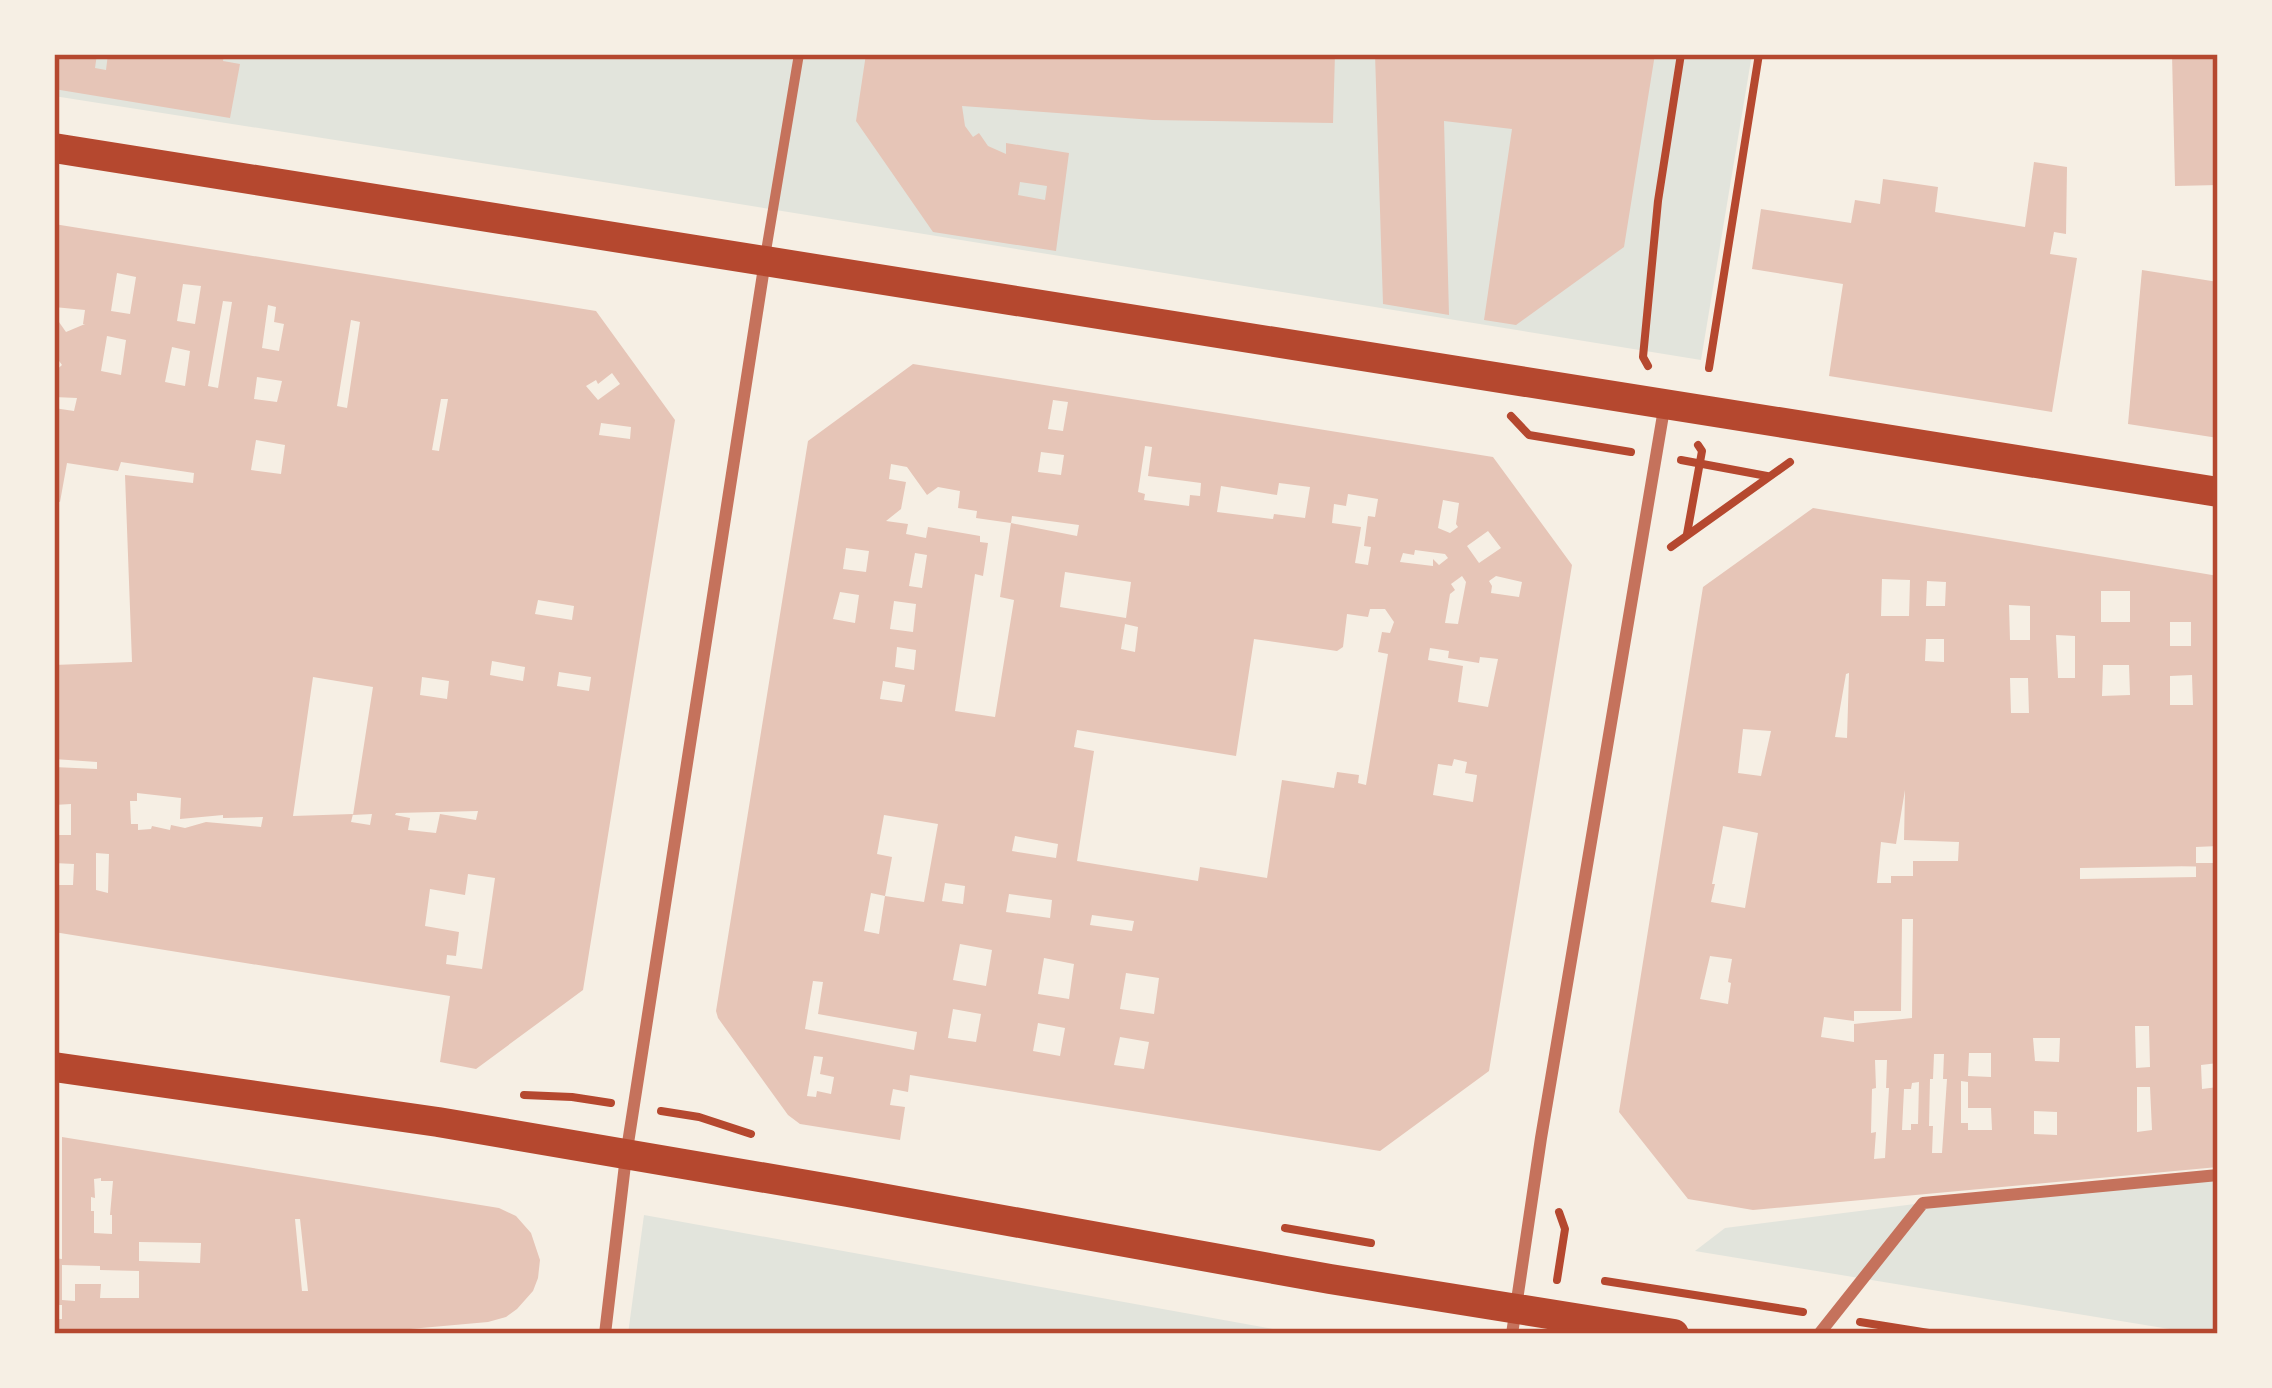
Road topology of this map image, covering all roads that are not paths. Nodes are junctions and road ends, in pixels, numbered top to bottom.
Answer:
1 (799, 54) edge
2 (54, 148) edge
3 (765, 260) junction
4 (1665, 402) junction
5 (2218, 492) edge
6 (54, 1067) edge
7 (626, 1156) junction
8 (2218, 1175) edge
9 (1514, 1322) edge
10 (605, 1334) edge
11 (1674, 1334) edge
12 (1819, 1334) edge

1 - 3 street
2 - 3 main road
3 - 4 main road
3 - 7 street
4 - 5 main road
4 - 9 street
6 - 7 main road
7 - 9 main road
7 - 10 street
8 - 12 street
9 - 11 main road

